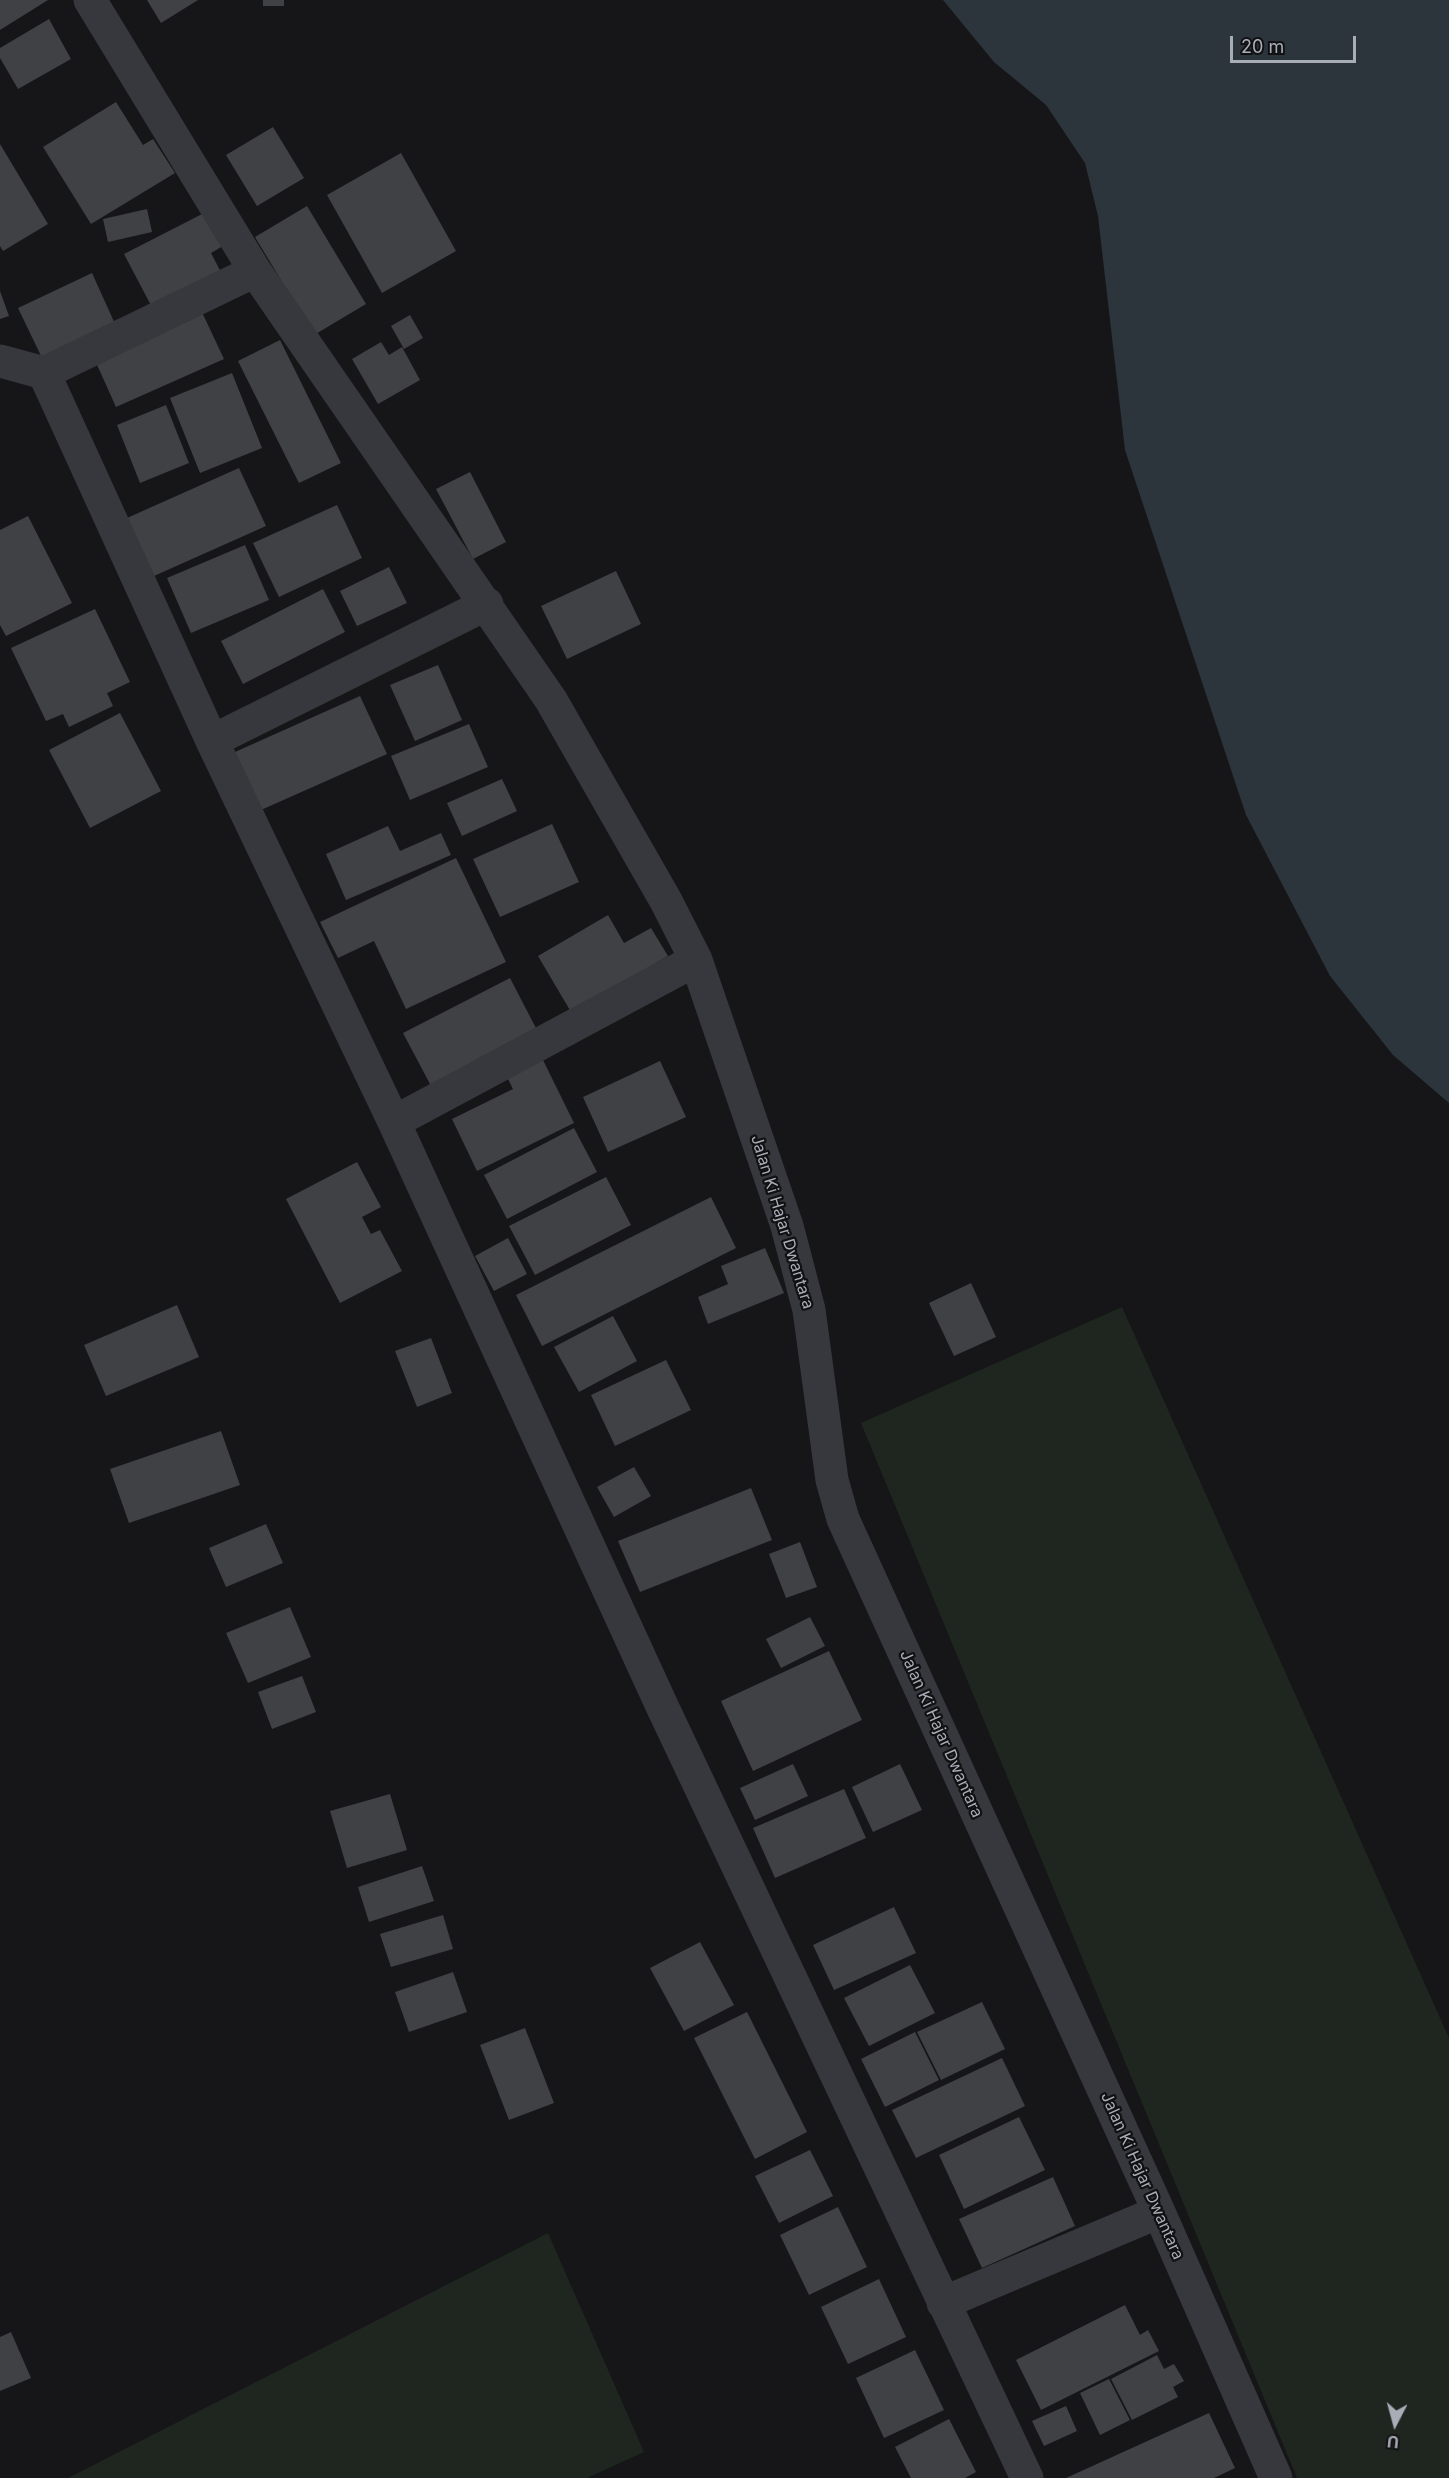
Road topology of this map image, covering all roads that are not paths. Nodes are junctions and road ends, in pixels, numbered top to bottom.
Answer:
1 (90, 0) edge
2 (255, 271) junction
3 (0, 361) edge
4 (44, 372) junction
5 (487, 604) junction
6 (212, 741) junction
7 (696, 960) junction
8 (394, 1122) junction
9 (1159, 2212) junction
10 (943, 2303) junction
11 (1027, 2478) edge
12 (1276, 2478) edge

1 - 2 street, Jalan Ki Hajar Dwantara
2 - 4 street
2 - 5 street, Jalan Ki Hajar Dwantara
3 - 4 street
4 - 6 street
5 - 6 street
5 - 7 street, Jalan Ki Hajar Dwantara
6 - 8 street
7 - 8 street
7 - 9 street, Jalan Ki Hajar Dwantara
8 - 10 street
9 - 10 street
9 - 12 street, Jalan Ki Hajar Dwantara
10 - 11 street

